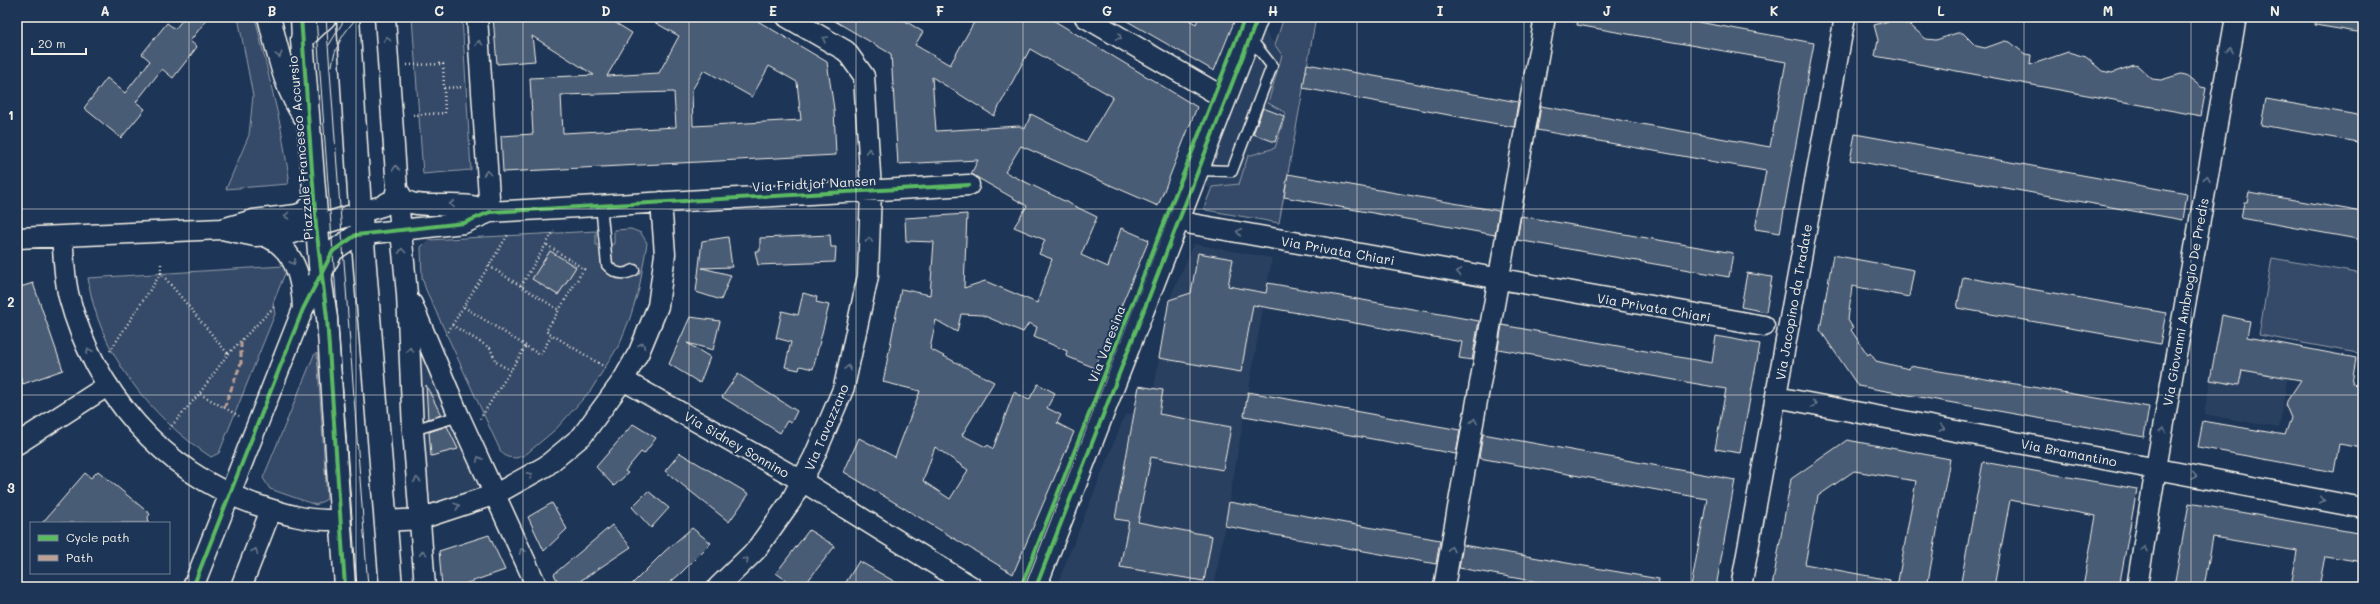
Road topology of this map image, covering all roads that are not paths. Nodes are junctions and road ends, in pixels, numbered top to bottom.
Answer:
1 (269, 17) edge
2 (301, 17) edge
3 (325, 17) edge
4 (348, 17) edge
5 (385, 17) edge
6 (477, 17) edge
7 (787, 17) edge
8 (1085, 17) edge
9 (1258, 17) edge
10 (1545, 17) edge
11 (1844, 17) edge
12 (2236, 17) edge
13 (1250, 38) junction
14 (302, 39) junction
15 (1226, 99) junction
16 (308, 121) junction
17 (1198, 170) junction
18 (969, 185) dead end
19 (397, 189) junction
20 (871, 190) junction
21 (314, 194) junction
22 (661, 202) junction
23 (601, 205) junction
24 (360, 212) junction
25 (490, 212) junction
26 (1186, 222) junction
27 (316, 226) junction
28 (222, 229) junction
29 (401, 229) junction
30 (362, 234) junction
31 (265, 236) junction
32 (62, 237) junction
33 (17, 238) edge
34 (634, 270) dead end
35 (321, 277) junction
36 (1497, 278) junction
37 (407, 294) junction
38 (303, 309) junction
39 (1764, 326) dead end
40 (615, 374) junction
41 (108, 386) junction
42 (1776, 397) junction
43 (459, 416) junction
44 (413, 430) junction
45 (17, 444) edge
46 (2156, 468) junction
47 (802, 481) junction
48 (230, 494) junction
49 (496, 494) junction
50 (2363, 508) edge
51 (271, 510) junction
52 (420, 518) junction
53 (340, 519) junction
54 (386, 521) junction
55 (193, 587) edge
56 (241, 587) edge
57 (345, 587) edge
58 (392, 587) edge
59 (425, 587) edge
60 (537, 587) edge
61 (718, 587) edge
62 (972, 587) edge
63 (1036, 587) edge
64 (1444, 587) edge
65 (1741, 587) edge
66 (2137, 587) edge

1 -> 16 main road, Piazzale Francesco Accursio
2 - 14 street, Piazzale Francesco Accursio
3 - 14 main road, Piazzale Francesco Accursio
4 - 24 main road
19 -> 5 street
25 -> 6 street
20 -> 7 street, Via Tavazzano
8 -> 15 street
9 - 13 street, Via Varesina
10 - 36 street
11 - 42 street, Via Jacopino da Tradate
46 -> 12 street, Via Giovanni Ambrogio De Predis
13 - 15 street, Via Varesina
13 - 17 lane
14 - 16 main road, Piazzale Francesco Accursio
15 - 17 street, Via Varesina
16 - 21 main road, Piazzale Francesco Accursio
17 - 26 street, Via Varesina
18 - 20 street, Via Fridtjof Nansen
19 - 24 street, Piazzale Francesco Accursio
25 -> 19 street, Piazzale Francesco Accursio
19 - 29 street
20 - 22 street, Via Fridtjof Nansen
47 -> 20 street, Via Tavazzano
21 - 27 main road, Piazzale Francesco Accursio
21 -> 28 street, Piazzale Francesco Accursio
22 - 23 street, Piazzale Francesco Accursio
40 -> 22 street
23 - 25 street, Piazzale Francesco Accursio
23 - 34 lane
24 - 27 street, Piazzale Francesco Accursio
24 - 30 main road
25 - 29 street, Piazzale Francesco Accursio
36 -> 26 street, Via Privata Chiari
26 - 63 street, Via Varesina
27 - 31 street, Piazzale Francesco Accursio
27 - 35 main road, Piazzale Francesco Accursio
28 - 31 street, Piazzale Francesco Accursio
28 - 32 street, Piazzale Francesco Accursio
29 - 30 street, Piazzale Francesco Accursio
37 -> 29 street
30 - 35 street, Piazzale Francesco Accursio
30 - 54 main road
31 -> 38 street, Piazzale Francesco Accursio
32 - 33 street, Piazzale Francesco Accursio
41 -> 32 street
35 - 38 street, Piazzale Francesco Accursio
35 - 53 street, Piazzale Francesco Accursio
36 - 39 street, Via Privata Chiari
64 -> 36 street
37 - 43 street
44 -> 37 street
38 - 48 street, Piazzale Francesco Accursio
40 - 47 street, Via Sidney Sonnino
49 -> 40 street
41 - 45 street
41 - 48 street
42 -> 46 street, Via Bramantino
42 - 65 street, Via Jacopino da Tradate
43 - 44 lane
49 -> 43 street
52 -> 44 street
46 -> 50 street, Via Bramantino
66 -> 46 street, Via Giovanni Ambrogio De Predis
61 -> 47 street, Via Tavazzano
47 - 62 street, Via Sidney Sonnino
48 - 51 street
48 - 55 street, Piazzale Francesco Accursio
52 -> 49 street
60 -> 49 street
51 - 53 street
56 -> 51 street
52 - 54 street
59 -> 52 street
53 - 57 street, Piazzale Francesco Accursio
54 - 58 main road

